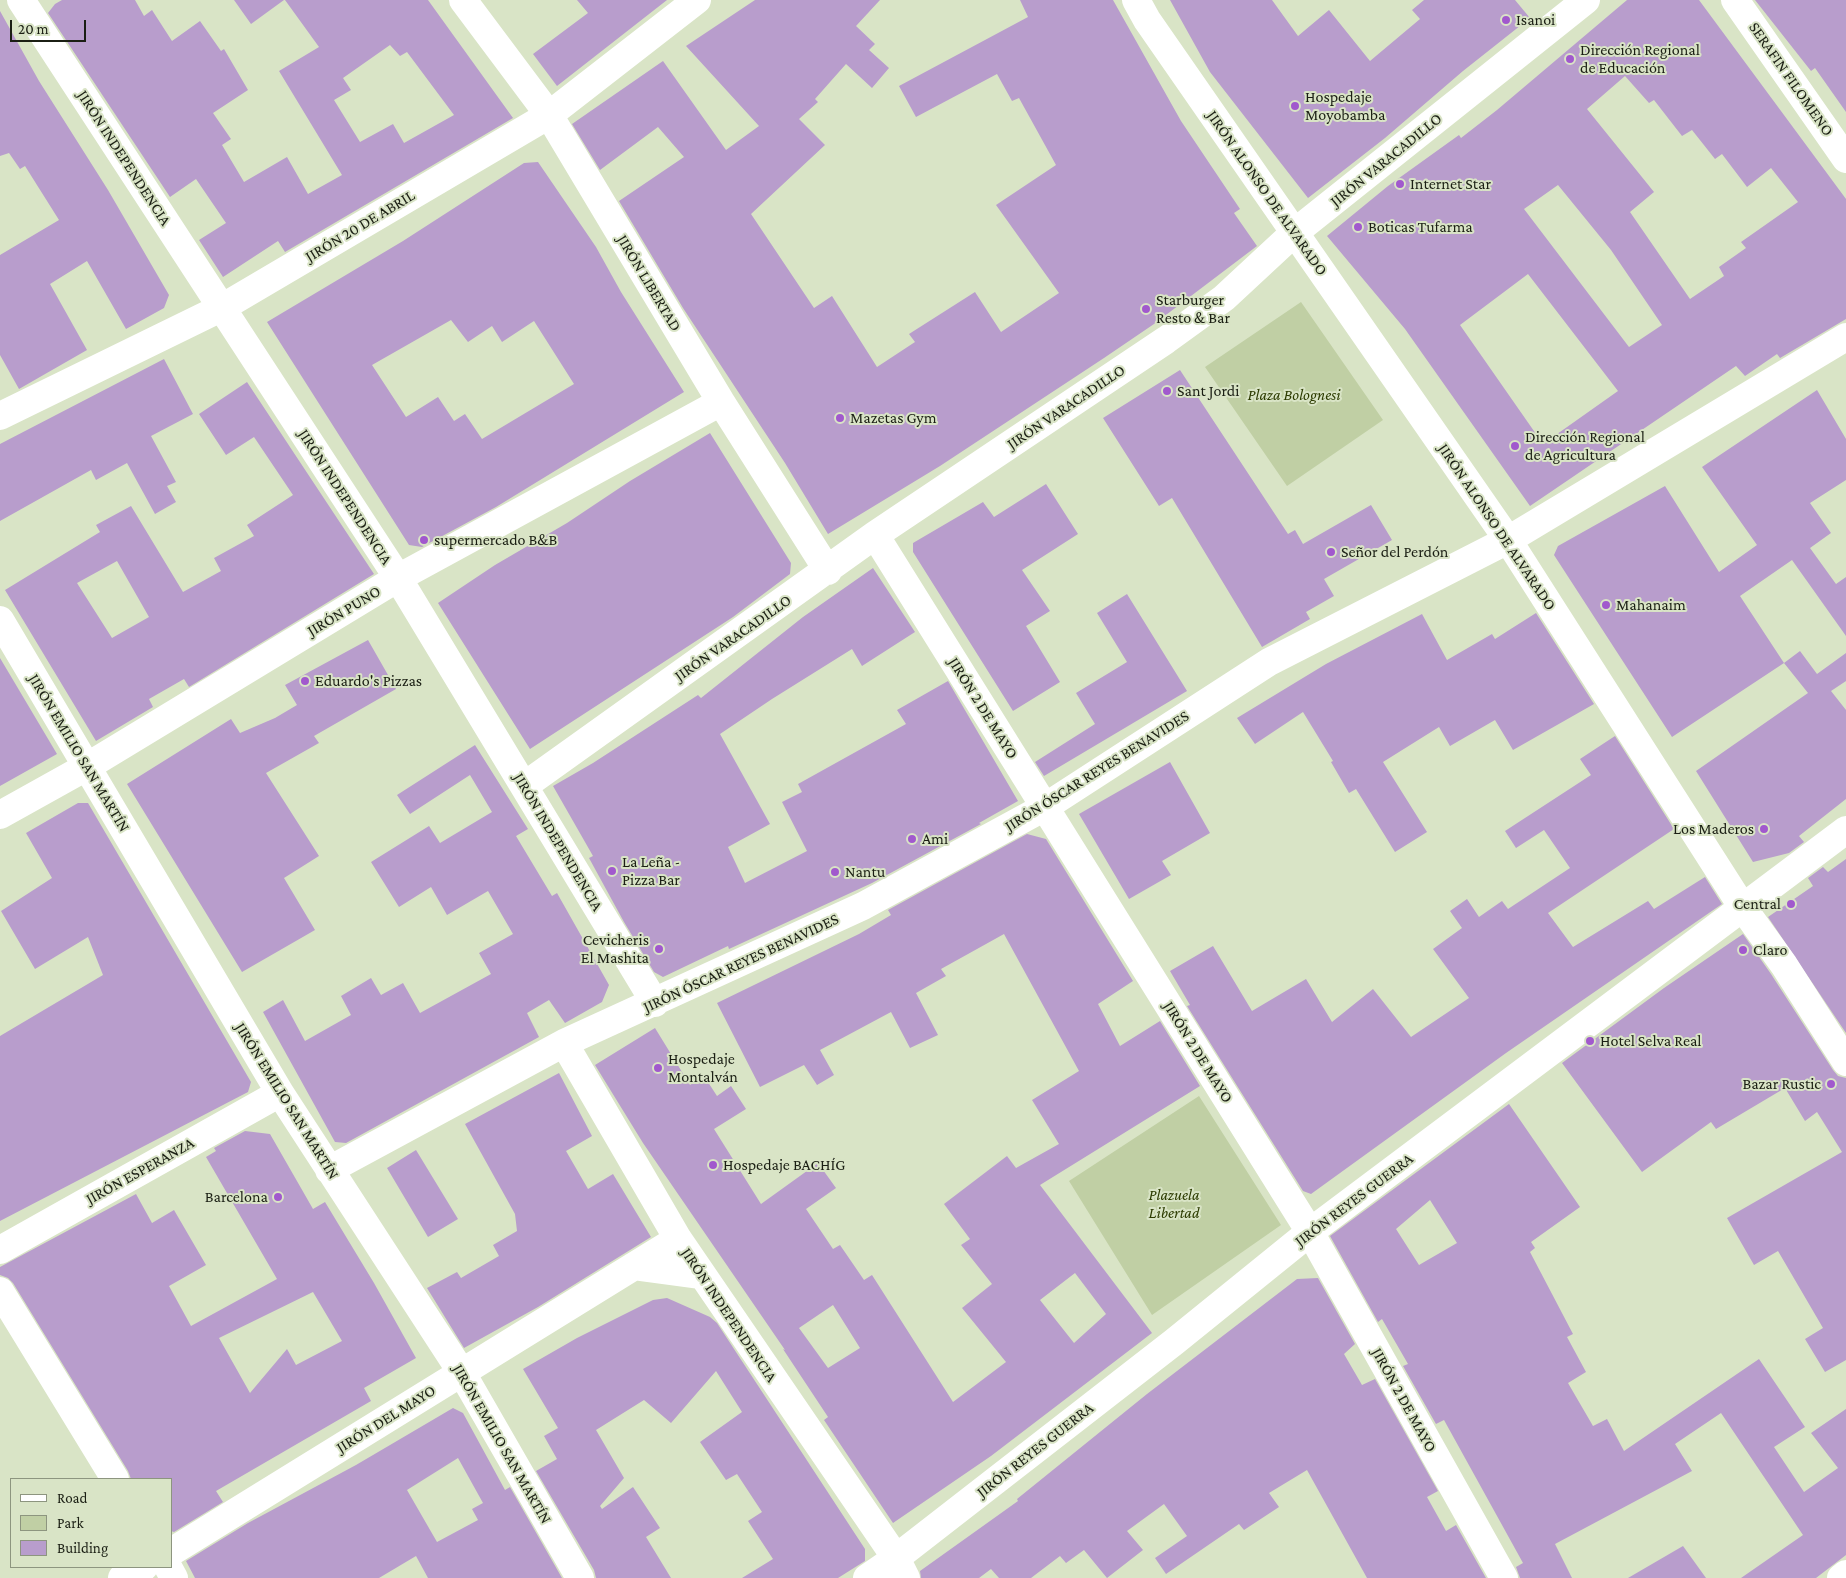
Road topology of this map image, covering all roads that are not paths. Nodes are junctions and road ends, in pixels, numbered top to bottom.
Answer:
1 (8, 0) edge
2 (21, 0) edge
3 (463, 0) edge
4 (697, 0) edge
5 (1136, 0) edge
6 (1586, 0) edge
7 (1736, 0) edge
8 (0, 4) edge
9 (549, 115) junction
10 (1846, 158) edge
11 (1294, 233) junction
12 (223, 307) junction
13 (1846, 337) edge
14 (721, 402) junction
15 (0, 416) edge
16 (875, 535) junction
17 (1508, 540) junction
18 (828, 571) junction
19 (398, 578) junction
20 (0, 620) edge
21 (88, 766) junction
22 (524, 786) junction
23 (1045, 807) junction
24 (0, 815) edge
25 (1846, 830) edge
26 (1743, 908) junction
27 (655, 1003) junction
28 (564, 1043) junction
29 (1846, 1062) edge
30 (280, 1092) junction
31 (329, 1170) junction
32 (1310, 1232) junction
33 (678, 1240) junction
34 (0, 1250) edge
35 (634, 1266) junction
36 (701, 1275) junction
37 (0, 1291) edge
38 (462, 1372) junction
39 (114, 1478) edge
40 (172, 1551) edge
41 (142, 1568) edge
42 (901, 1568) edge
43 (1846, 1574) edge
44 (122, 1578) edge
45 (580, 1578) edge
46 (867, 1578) edge
47 (1504, 1578) edge
48 (1841, 1578) edge

1 - 8 street
2 - 12 street, JIRÓN INDEPENDENCIA
3 - 9 street, JIRÓN LIBERTAD
4 - 9 street, JIRÓN 20 DE ABRIL
5 - 11 street, JIRÓN ALONSO DE ALVARADO
6 - 11 street, JIRÓN VARACADILLO
7 - 10 street, SERAFIN FILOMENO
9 - 12 street, JIRÓN 20 DE ABRIL
9 - 14 street, JIRÓN LIBERTAD
11 - 16 street, JIRÓN VARACADILLO
11 - 17 street, JIRÓN ALONSO DE ALVARADO
12 - 15 street, JIRÓN 20 DE ABRIL
12 - 19 street, JIRÓN INDEPENDENCIA
13 - 17 street, JIRÓN ÓSCAR REYES BENAVIDES
14 - 18 street, JIRÓN LIBERTAD
14 - 19 street, JIRÓN PUNO
16 - 18 street, JIRÓN VARACADILLO
16 - 23 street, JIRÓN 2 DE MAYO
17 - 23 street, JIRÓN ÓSCAR REYES BENAVIDES
17 - 26 street, JIRÓN ALONSO DE ALVARADO
18 - 22 street, JIRÓN VARACADILLO
19 - 21 street, JIRÓN PUNO
19 - 22 street, JIRÓN INDEPENDENCIA
20 - 21 street, JIRÓN EMILIO SAN MARTÍN
21 - 24 street, JIRÓN PUNO
21 - 30 street, JIRÓN EMILIO SAN MARTÍN
22 - 27 street, JIRÓN INDEPENDENCIA
23 - 27 street, JIRÓN ÓSCAR REYES BENAVIDES
23 - 32 street, JIRÓN 2 DE MAYO
25 - 26 street, JIRÓN REYES GUERRA
26 - 29 street, JIRÓN ALONSO DE ALVARADO
26 - 32 street, JIRÓN REYES GUERRA
27 - 28 street, JIRÓN ÓSCAR REYES BENAVIDES
28 - 31 street, JIRÓN ÓSCAR REYES BENAVIDES
28 - 33 street, JIRÓN INDEPENDENCIA
30 - 31 street, JIRÓN EMILIO SAN MARTÍN
30 - 34 street, JIRÓN ESPERANZA
31 - 38 street, JIRÓN EMILIO SAN MARTÍN
32 - 42 street, JIRÓN REYES GUERRA
32 - 47 street, JIRÓN 2 DE MAYO
33 - 35 street, JIRÓN DEL MAYO
33 - 36 street, JIRÓN INDEPENDENCIA
35 - 36 street
35 - 38 street, JIRÓN DEL MAYO
36 - 42 street, JIRÓN INDEPENDENCIA
37 - 39 street
38 - 40 street, JIRÓN DEL MAYO
38 - 45 street, JIRÓN EMILIO SAN MARTÍN
41 - 44 street
42 - 46 street, JIRÓN REYES GUERRA
43 - 48 street

